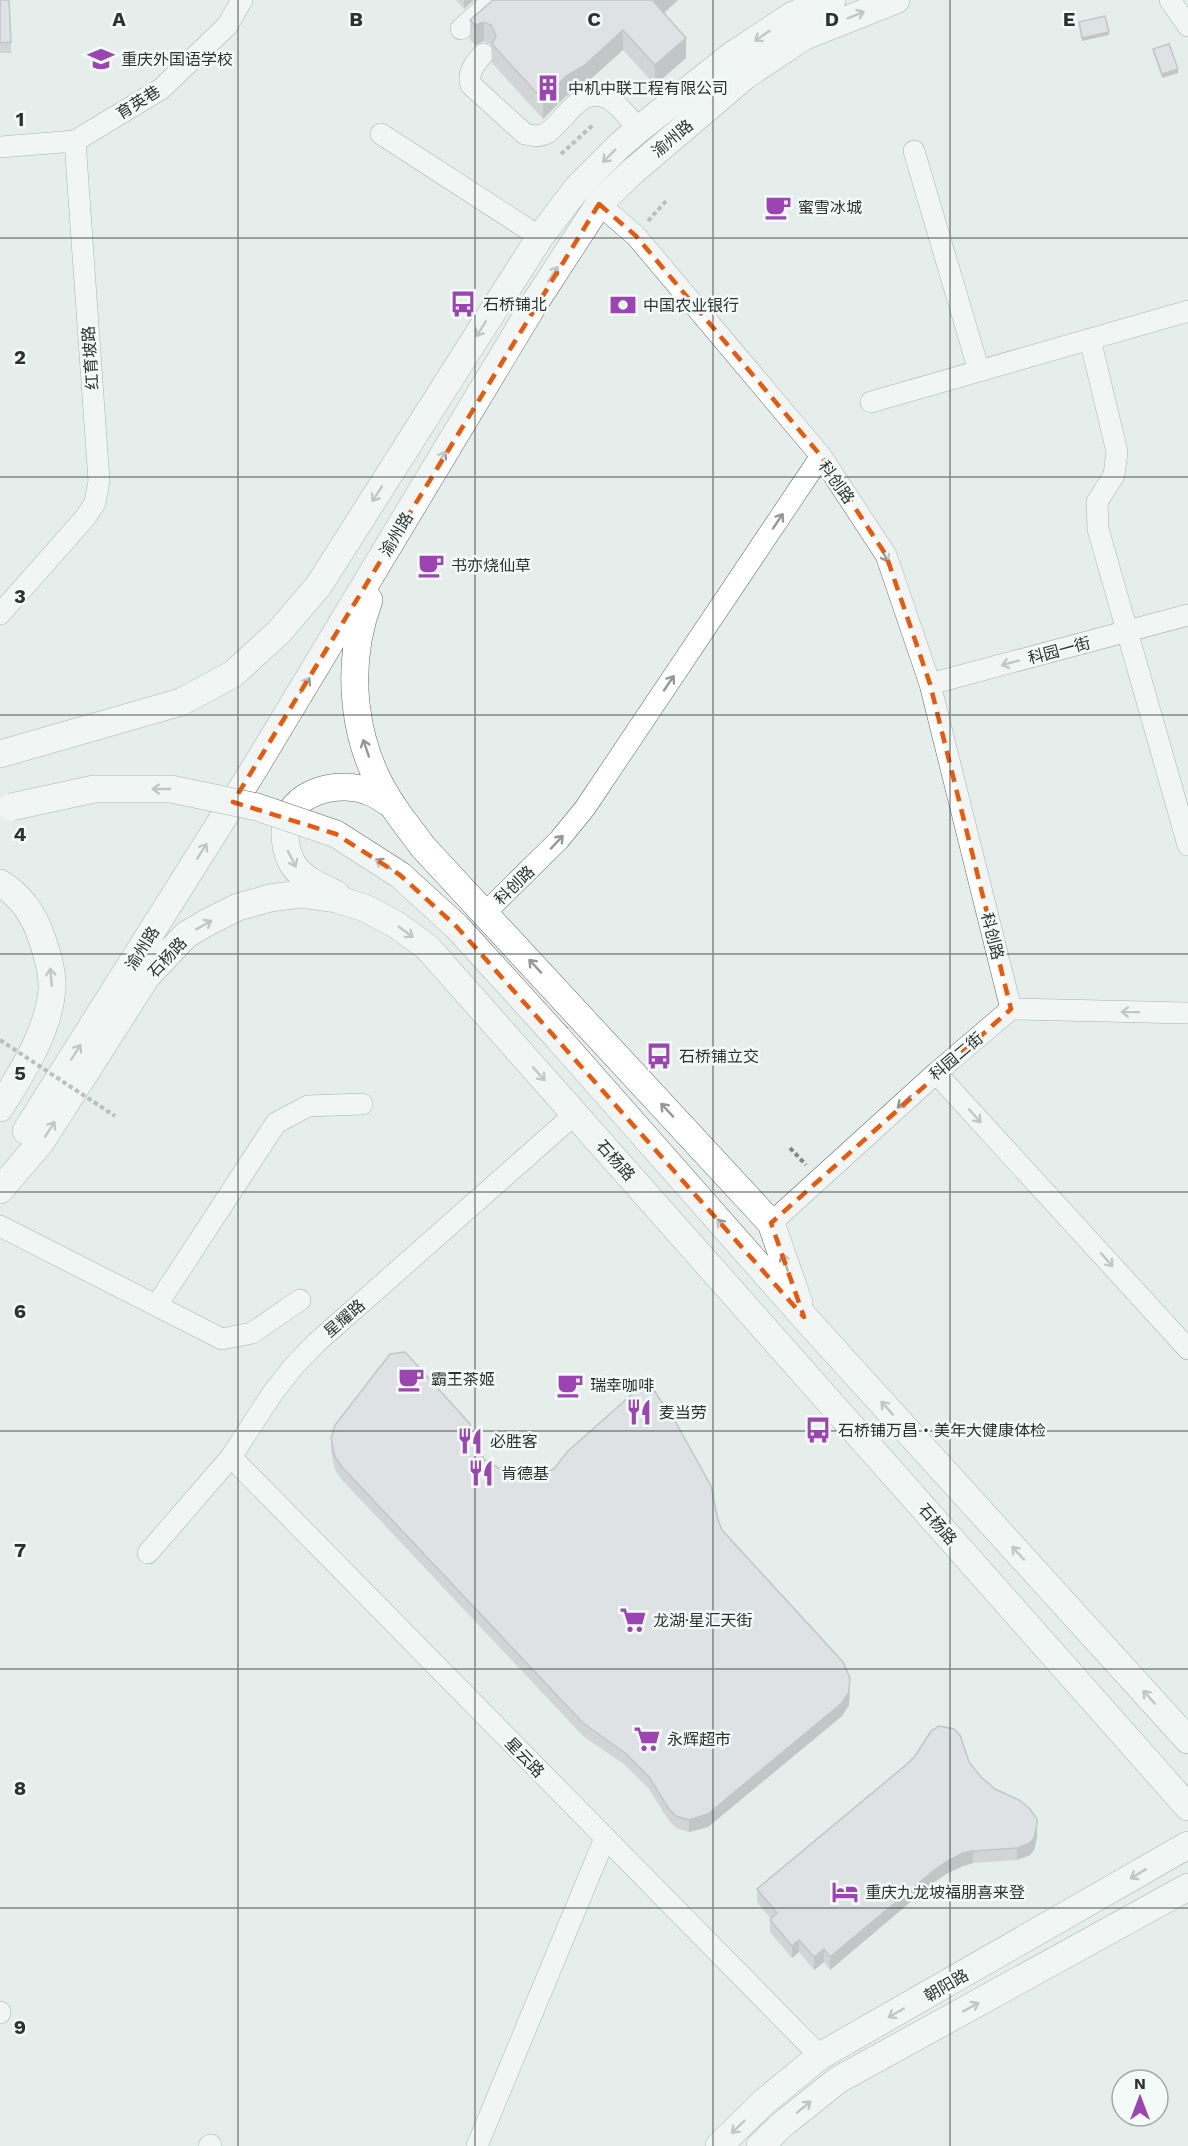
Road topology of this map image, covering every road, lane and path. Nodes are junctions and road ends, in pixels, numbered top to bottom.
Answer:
1 (242, 0) edge
2 (493, 0) edge
3 (832, 0) edge
4 (896, 0) edge
5 (1170, 0) edge
6 (797, 7) edge
7 (1188, 26) edge
8 (461, 29) dead end
9 (483, 54) dead end
10 (593, 125) dead end
11 (639, 129) junction
12 (381, 134) dead end
13 (75, 141) junction
14 (0, 147) edge
15 (914, 151) dead end
16 (561, 154) dead end
17 (666, 201) dead end
18 (599, 204) junction
19 (654, 214) dead end
20 (540, 237) junction
21 (1188, 311) edge
22 (1090, 339) junction
23 (980, 371) junction
24 (871, 402) dead end
25 (821, 456) junction
26 (390, 545) junction
27 (0, 614) edge
28 (1188, 615) edge
29 (1127, 632) junction
30 (930, 684) junction
31 (0, 754) edge
32 (392, 805) junction
33 (5, 809) edge
34 (1188, 845) edge
35 (0, 883) edge
36 (365, 908) junction
37 (486, 912) junction
38 (1011, 1009) junction
39 (1188, 1013) edge
40 (0, 1040) edge
41 (936, 1073) junction
42 (362, 1104) dead end
43 (0, 1107) edge
44 (575, 1114) junction
45 (115, 1116) dead end
46 (0, 1172) edge
47 (0, 1190) edge
48 (771, 1223) junction
49 (0, 1226) edge
50 (300, 1300) dead end
51 (157, 1305) junction
52 (804, 1317) junction
53 (1188, 1349) edge
54 (231, 1457) junction
55 (148, 1553) dead end
56 (1188, 1740) edge
57 (1188, 1807) edge
58 (605, 1838) junction
59 (1188, 1845) edge
60 (1188, 1887) edge
61 (1091, 1902) junction
62 (1107, 1933) junction
63 (820, 2056) junction
64 (477, 2146) edge
65 (719, 2146) edge
66 (760, 2146) edge

1 - 13 street, 育英巷
2 - 8 street
3 - 6 main road, 渝州路
18 -> 4 main road, 渝州路
5 - 7 street
6 -> 11 main road, 渝州路
9 - 11 street
10 - 16 path
11 -> 20 main road, 渝州路
12 - 20 street
13 - 14 street
13 - 27 street, 红育坡路
15 - 23 street
17 - 19 path
18 - 25 street
26 -> 18 main road, 渝州路
20 -> 31 main road, 渝州路
21 - 22 street
22 - 23 street
22 - 29 street
23 - 24 street
25 -> 30 street, 科创路
37 -> 25 street, 科创路
32 -> 26 main road
46 -> 26 main road, 渝州路
28 - 29 street, 科园一街
29 -> 30 street, 科园一街
29 - 34 street
30 - 38 street, 科创路
32 -> 36 main road
32 - 37 main road
52 -> 33 main road, bridge
43 -> 35 main road
36 -> 44 main road, 石杨路
47 -> 36 main road, 石杨路
48 -> 37 main road
39 -> 38 street
38 - 41 street, 科园二街
40 - 45 path, bridge
41 -> 48 street, 科园二街
41 -> 53 street
42 - 51 street
44 - 54 street, 星耀路
44 - 57 main road, 石杨路
52 -> 48 main road
49 - 51 street
50 - 51 street
56 -> 52 main road
54 - 55 street, 星耀路
54 - 58 street, 星云路
58 - 63 street, 星云路
58 - 64 street
59 -> 61 main road, 朝阳路
60 - 62 main road, 朝阳路
61 - 62 main road
61 -> 63 main road, 朝阳路
66 -> 62 main road, 朝阳路
63 -> 65 main road, 朝阳路

